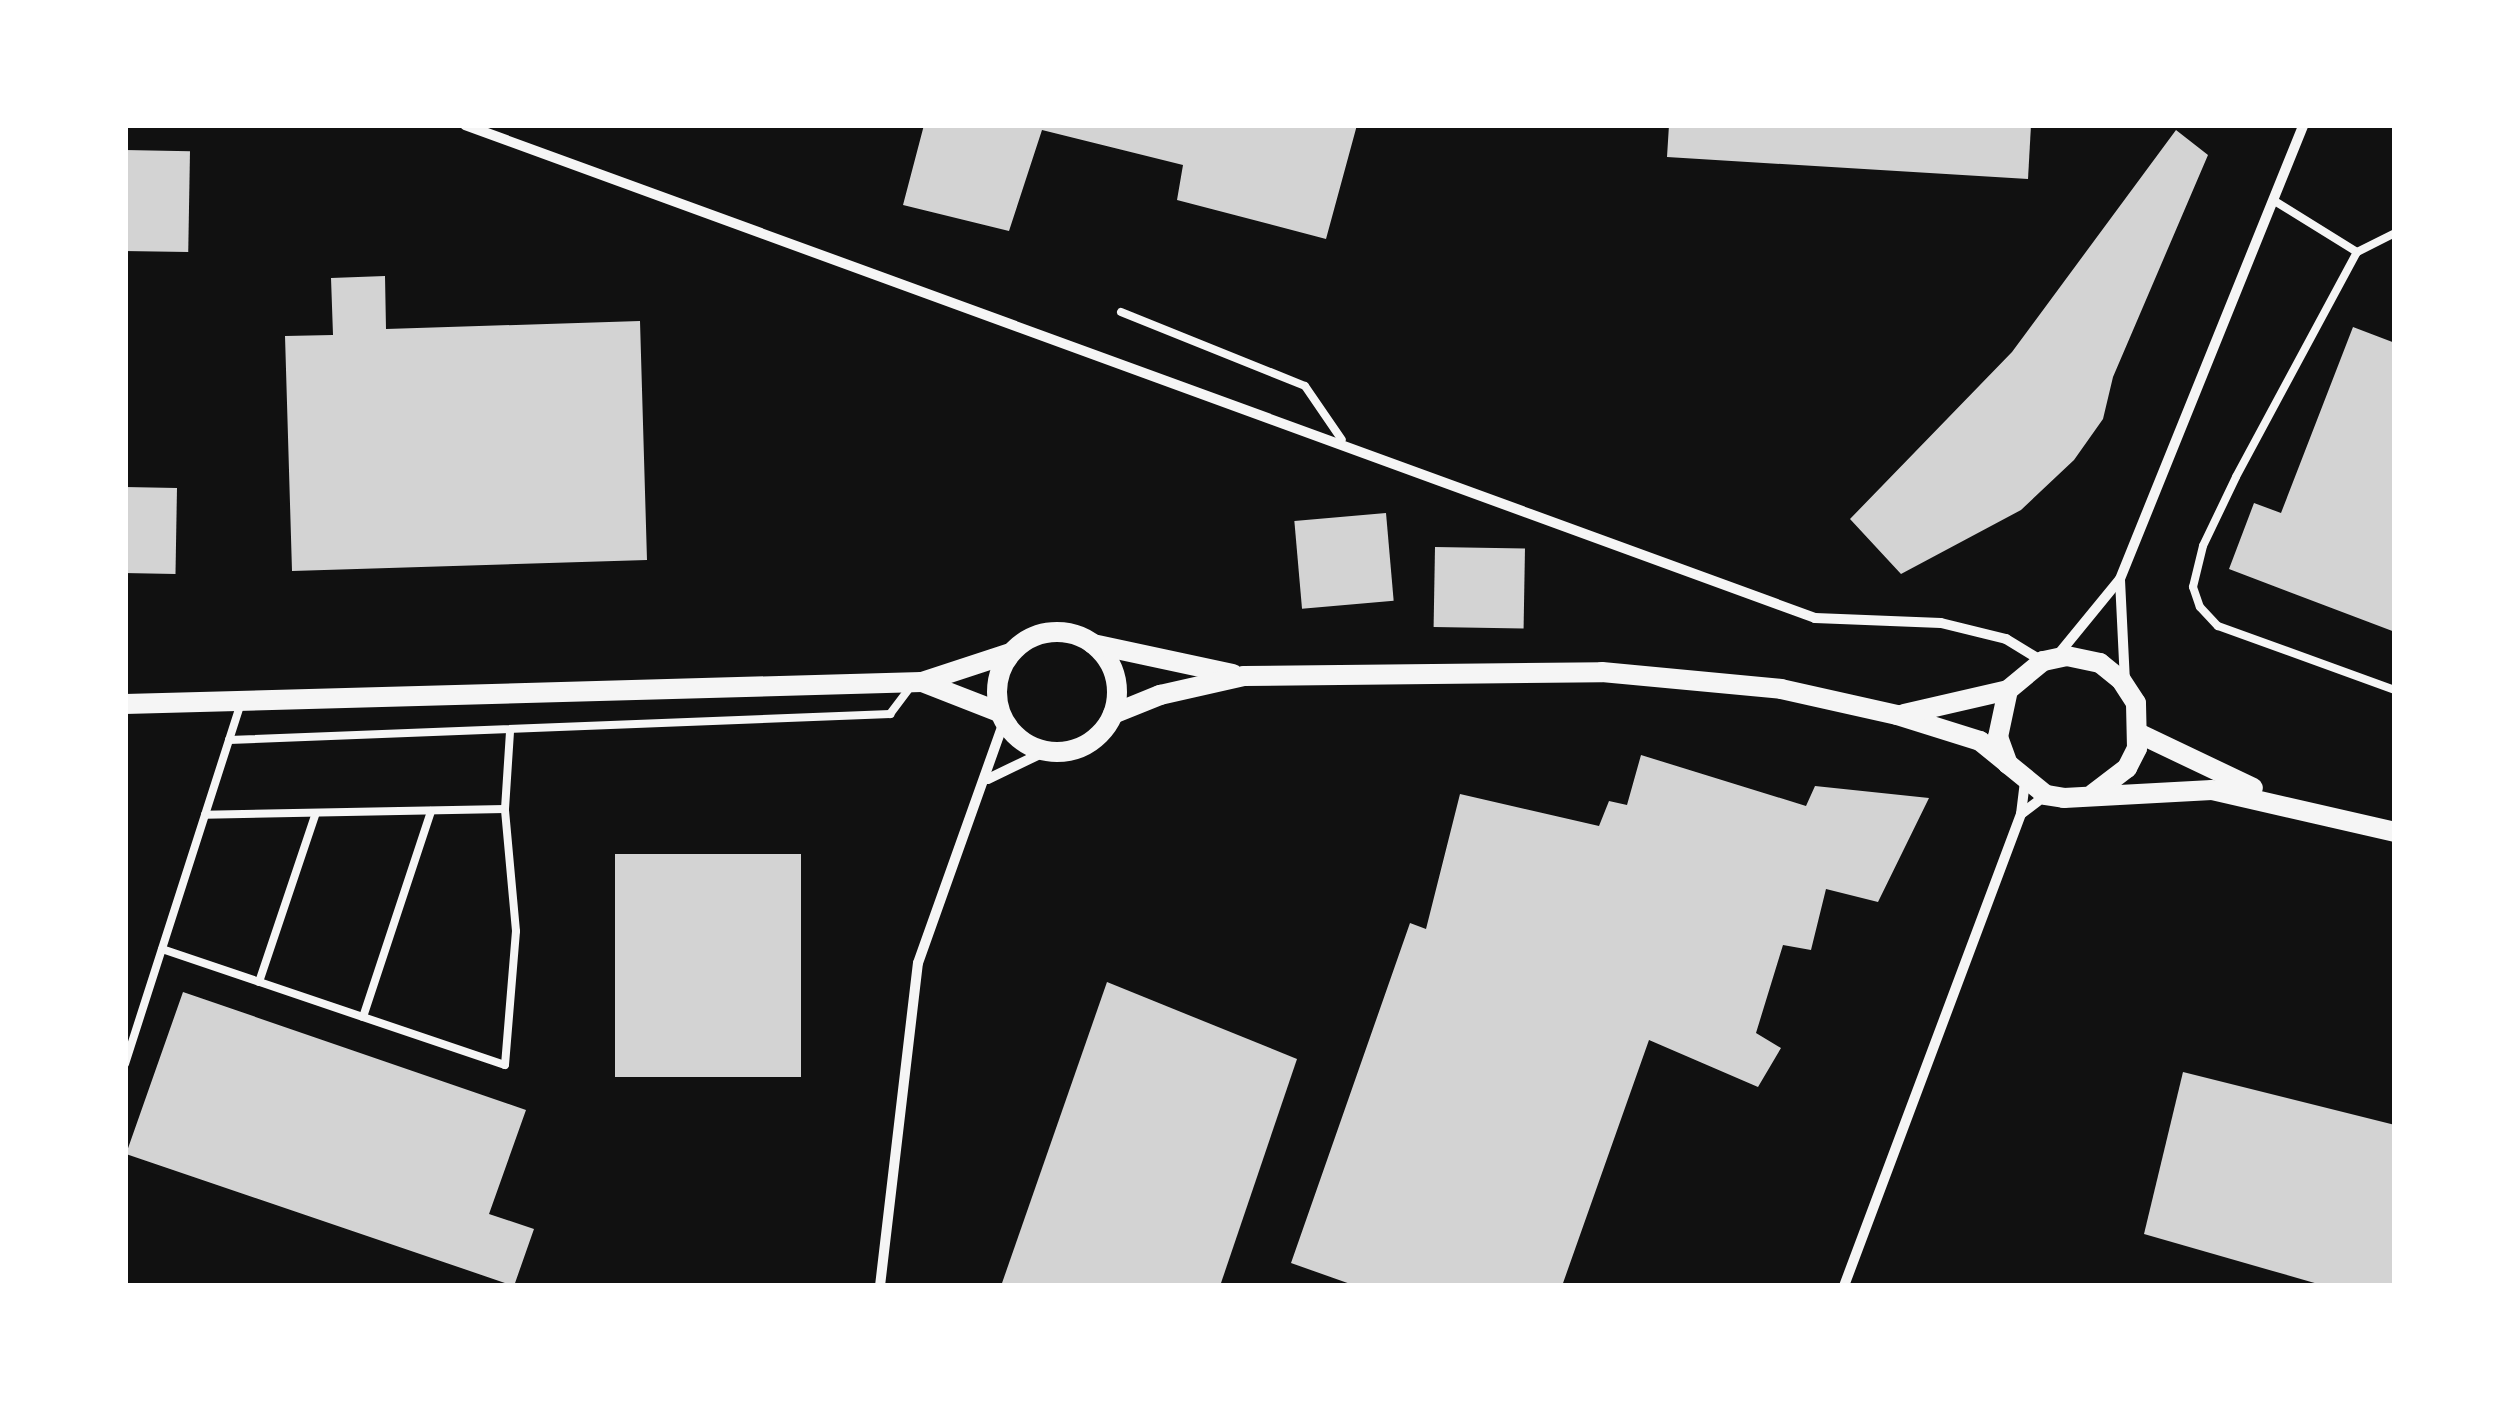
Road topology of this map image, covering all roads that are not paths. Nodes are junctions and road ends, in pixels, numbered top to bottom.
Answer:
1 (466, 125) edge
2 (2303, 125) edge
3 (2273, 200) junction
4 (2395, 233) edge
5 (2357, 252) junction
6 (1121, 312) dead end
7 (1342, 440) junction
8 (2120, 579) junction
9 (1093, 644) junction
10 (2018, 649) junction
11 (1010, 653) junction
12 (2048, 660) junction
13 (1244, 676) junction
14 (918, 682) junction
15 (2014, 684) junction
16 (2125, 686) junction
17 (2395, 690) edge
18 (242, 701) junction
19 (125, 704) edge
20 (1113, 714) junction
21 (1897, 715) junction
22 (1002, 717) junction
23 (510, 731) junction
24 (2140, 734) junction
25 (230, 740) junction
26 (1046, 751) junction
27 (2008, 764) junction
28 (988, 779) junction
29 (2025, 784) junction
30 (2093, 794) junction
31 (2046, 795) junction
32 (2292, 804) junction
33 (505, 809) junction
34 (431, 810) junction
35 (206, 812) junction
36 (316, 813) junction
37 (2022, 814) junction
38 (2395, 832) edge
39 (162, 949) junction
40 (259, 982) junction
41 (363, 1017) junction
42 (125, 1064) edge
43 (880, 1286) edge
44 (1844, 1286) edge

1 - 7 street
2 - 3 street
3 - 5 lane
3 - 8 street
4 - 5 lane
5 - 17 lane
6 - 7 lane
7 - 10 street
8 - 12 street
8 - 16 street
9 - 11 main road
9 - 13 main road
9 - 20 main road
10 - 12 street
10 - 15 street
11 - 14 main road
11 - 22 main road
12 - 15 main road
12 - 16 main road
13 - 20 main road
13 - 21 main road
14 - 18 main road
14 - 22 main road
14 - 23 lane
15 - 21 main road
15 - 27 main road
16 - 24 main road
18 - 19 main road
18 - 25 lane
20 - 26 main road
21 - 27 main road
22 - 26 main road
22 - 28 street
23 - 25 lane
23 - 33 lane
24 - 30 main road
24 - 32 main road
25 - 35 lane
26 - 28 street
27 - 29 main road
28 - 43 street
29 - 31 main road
29 - 37 street
30 - 31 main road
30 - 32 main road
31 - 37 street
32 - 38 main road
33 - 34 lane
33 - 41 lane
34 - 36 lane
34 - 41 lane
35 - 36 lane
35 - 39 lane
36 - 40 lane
37 - 44 street
39 - 40 lane
39 - 42 lane
40 - 41 lane

